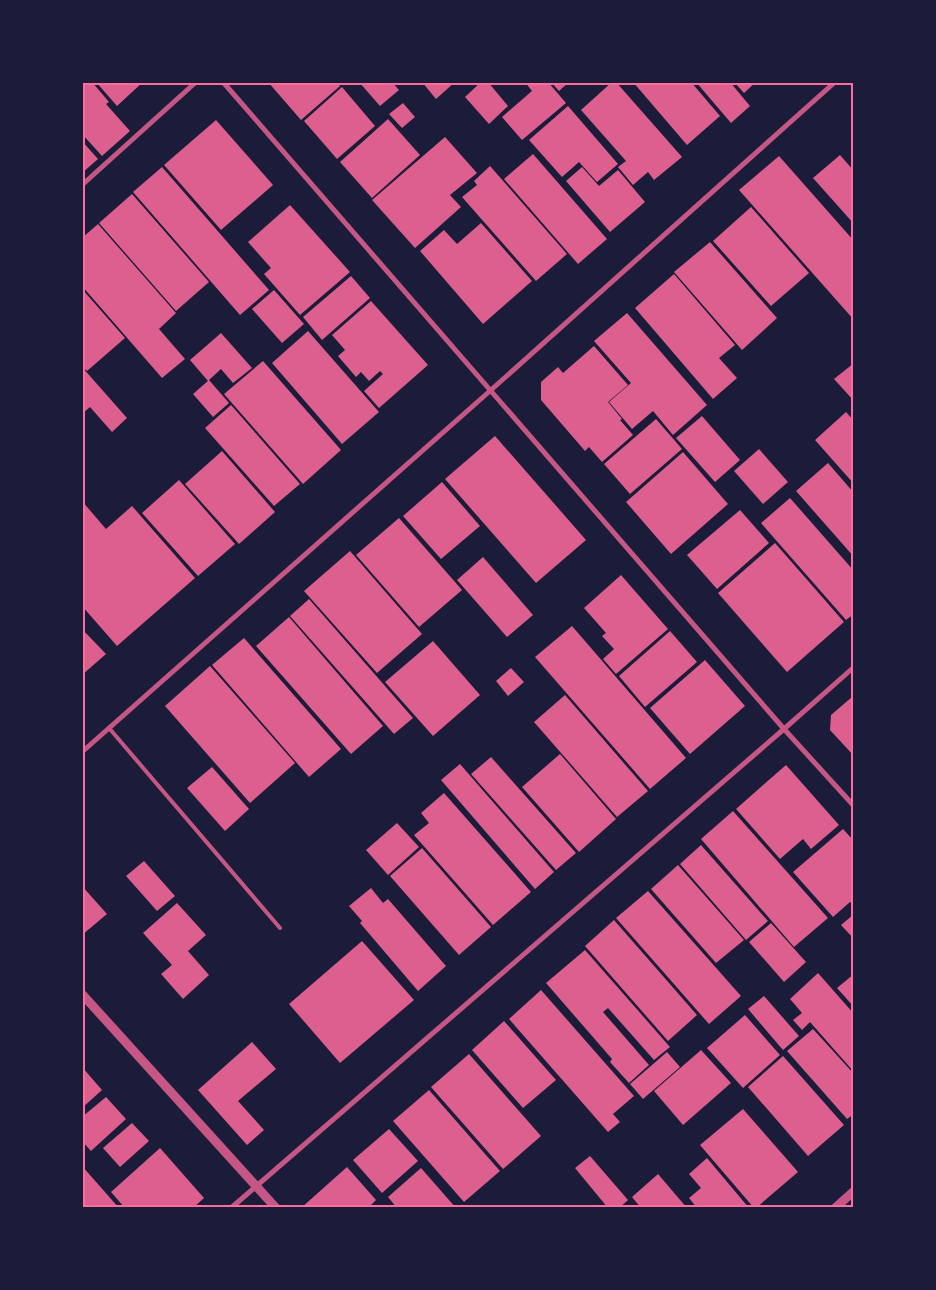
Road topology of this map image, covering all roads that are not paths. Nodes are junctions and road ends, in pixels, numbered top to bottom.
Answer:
1 (196, 82) edge
2 (223, 82) edge
3 (835, 82) edge
4 (82, 185) edge
5 (491, 390) junction
6 (854, 667) edge
7 (108, 728) junction
8 (784, 730) junction
9 (82, 752) edge
10 (854, 806) edge
11 (280, 928) dead end
12 (82, 994) edge
13 (257, 1185) junction
14 (854, 1191) edge
15 (231, 1208) edge
16 (276, 1208) edge
17 (835, 1208) edge

1 - 4 street
2 - 5 street
3 - 5 street
5 - 7 street
5 - 8 street
6 - 8 street
7 - 9 street
7 - 11 lane
8 - 10 street
8 - 13 street
12 - 13 street
13 - 15 street
13 - 16 street
14 - 17 street

